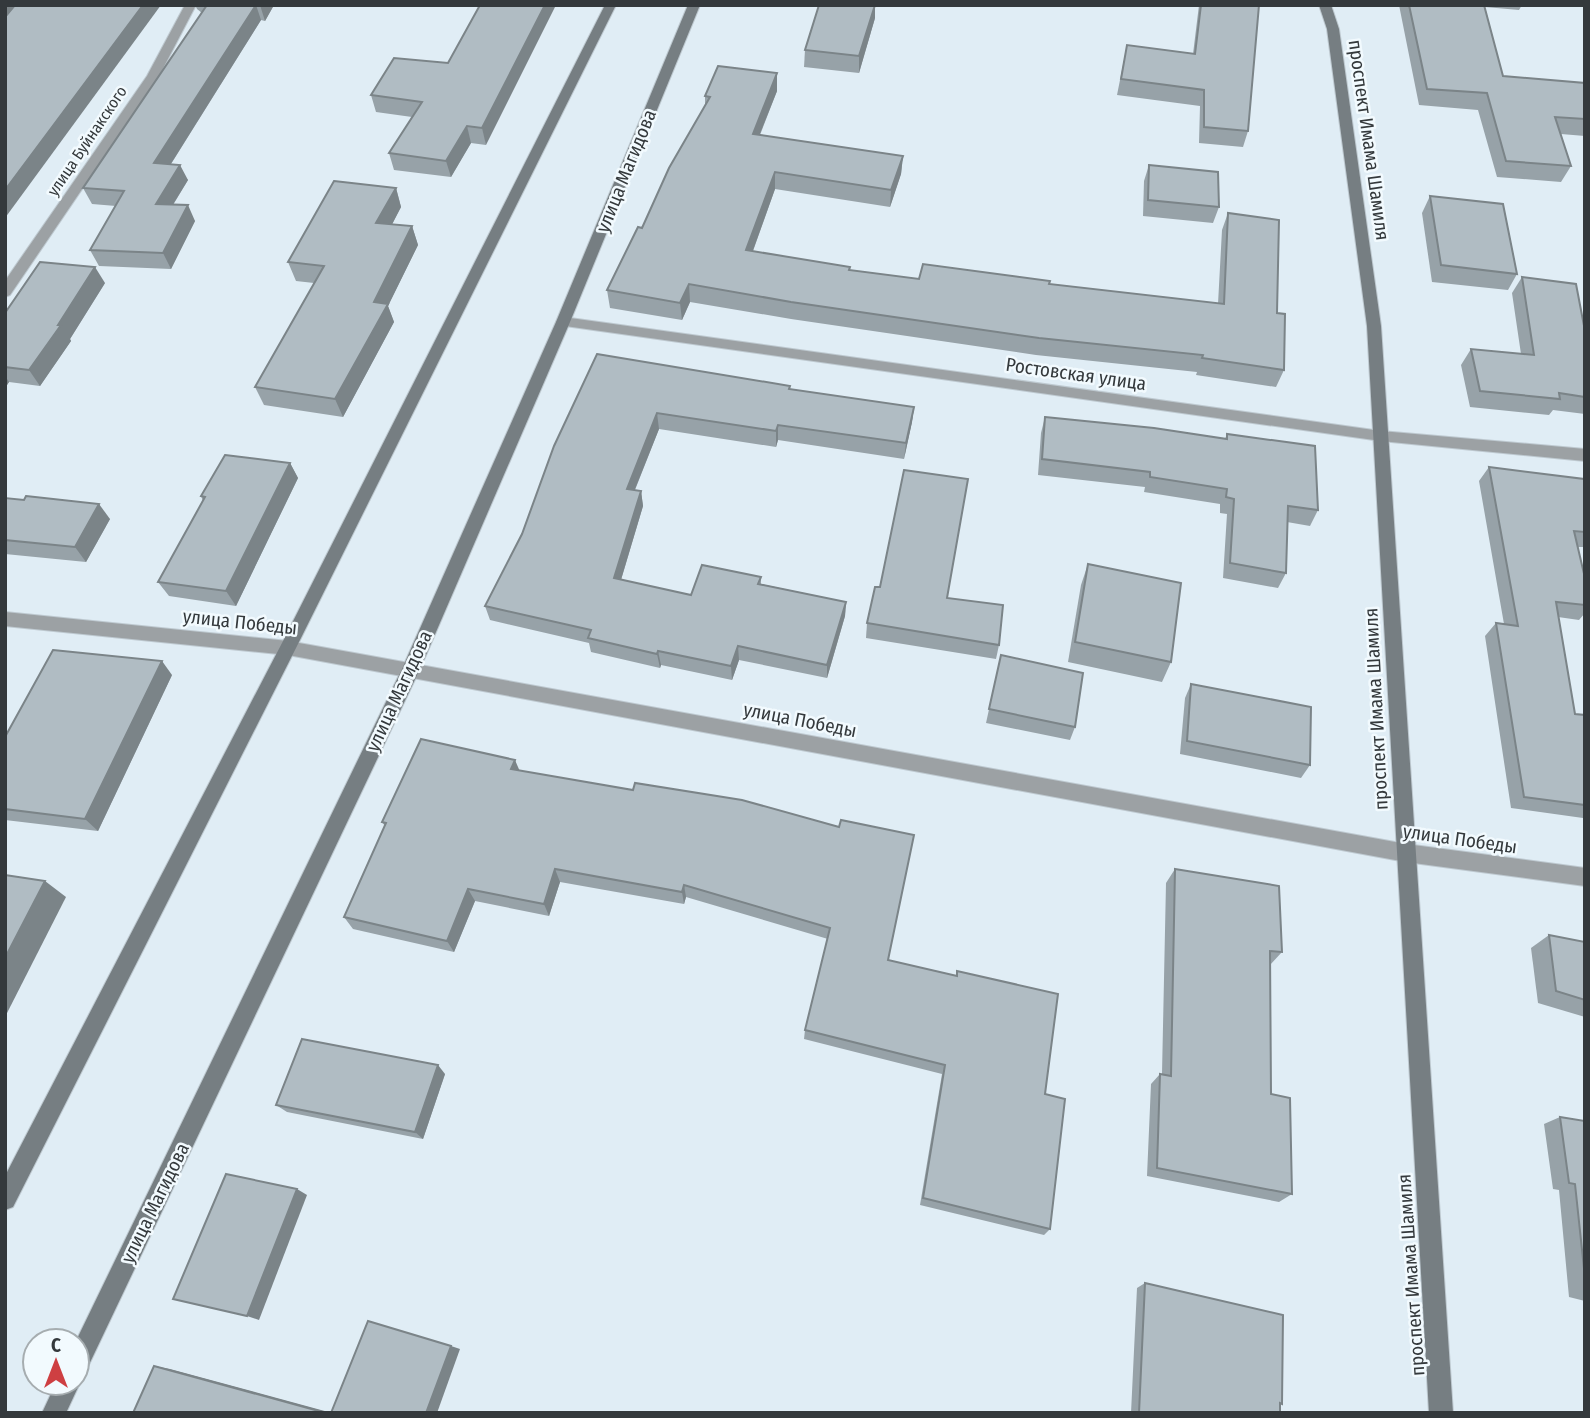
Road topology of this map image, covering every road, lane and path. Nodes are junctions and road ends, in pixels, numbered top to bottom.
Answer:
1 (191, 5) edge
2 (611, 5) edge
3 (694, 5) edge
4 (1325, 5) edge
5 (5, 292) edge
6 (564, 322) junction
7 (1381, 436) junction
8 (1585, 455) edge
9 (5, 619) edge
10 (288, 648) junction
11 (411, 668) junction
12 (1406, 853) junction
13 (1585, 877) edge
14 (5, 1199) edge
15 (91, 1336) edge
16 (61, 1397) edge
17 (54, 1413) edge
18 (1441, 1413) edge

1 - 5 street, улица Буйнакского
2 - 10 main road
3 - 6 main road, улица Магидова
4 - 7 main road, проспект Имама Шамиля
6 - 7 street, Ростовская улица
6 - 11 main road, улица Магидова
7 - 8 street, Ростовская улица
7 - 12 main road, проспект Имама Шамиля
9 - 10 street, улица Победы
10 - 11 street, улица Победы
10 - 14 main road
11 - 12 street, улица Победы
11 - 15 main road, улица Магидова
12 - 13 street, улица Победы
12 - 18 main road, проспект Имама Шамиля
16 - 17 main road

